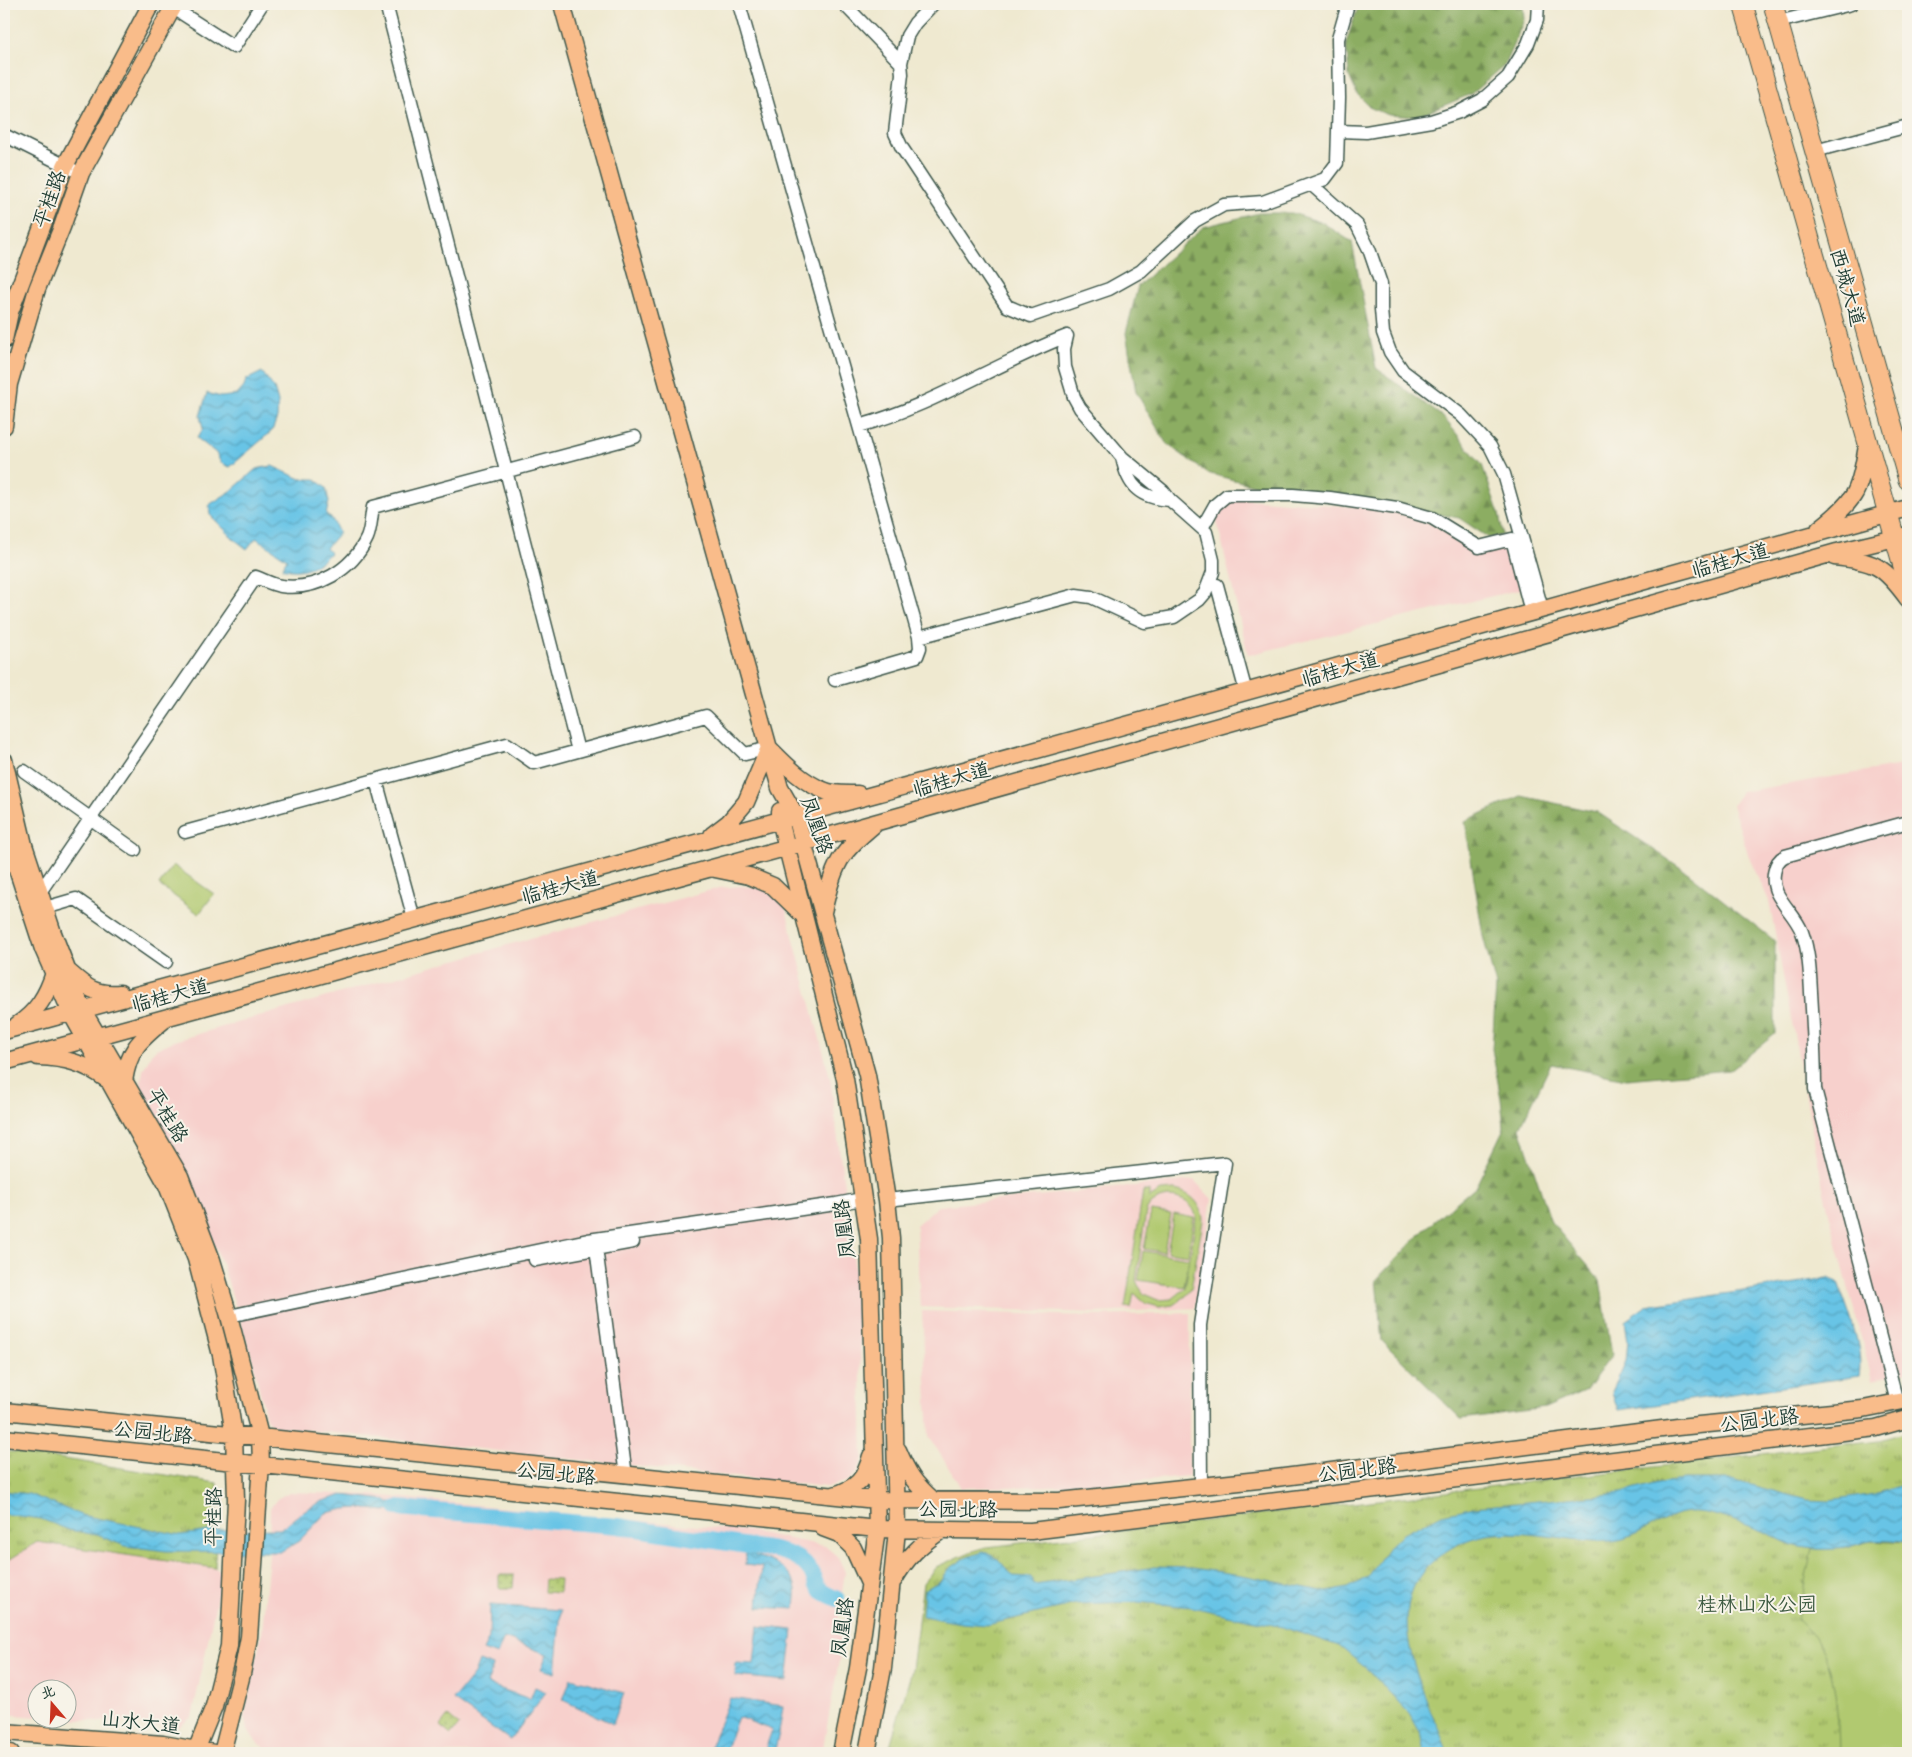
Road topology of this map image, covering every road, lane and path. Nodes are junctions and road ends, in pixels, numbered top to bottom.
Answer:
1 (152, 4) edge
2 (262, 4) edge
3 (386, 4) edge
4 (562, 4) edge
5 (739, 4) edge
6 (844, 4) edge
7 (933, 4) edge
8 (1348, 4) edge
9 (1538, 4) edge
10 (1743, 4) edge
11 (1773, 4) edge
12 (1851, 4) edge
13 (174, 6) edge
14 (1778, 22) junction
15 (901, 63) junction
16 (1908, 126) edge
17 (1339, 131) junction
18 (4, 135) edge
19 (1815, 151) junction
20 (65, 166) junction
21 (81, 174) junction
22 (1312, 185) junction
23 (4, 340) edge
24 (4, 426) edge
25 (860, 426) junction
26 (1895, 434) junction
27 (635, 437) dead end
28 (1868, 438) junction
29 (1908, 455) edge
30 (506, 472) junction
31 (1908, 480) edge
32 (1908, 508) edge
33 (1889, 512) junction
34 (1202, 528) junction
35 (1814, 534) junction
36 (1902, 536) edge
37 (1822, 556) junction
38 (1217, 584) dead end
39 (1908, 584) edge
40 (1908, 599) edge
41 (1537, 611) junction
42 (919, 637) junction
43 (835, 680) dead end
44 (1246, 692) junction
45 (769, 748) junction
46 (578, 751) junction
47 (4, 760) edge
48 (24, 771) dead end
49 (376, 780) junction
50 (874, 795) junction
51 (90, 818) junction
52 (788, 818) junction
53 (877, 822) junction
54 (1908, 822) edge
55 (4, 829) edge
56 (185, 832) dead end
57 (706, 840) junction
58 (795, 845) junction
59 (135, 850) dead end
60 (710, 868) junction
61 (42, 900) junction
62 (822, 914) junction
63 (804, 916) junction
64 (414, 919) junction
65 (166, 962) dead end
66 (61, 972) junction
67 (150, 991) junction
68 (77, 1011) junction
69 (168, 1017) junction
70 (6, 1030) edge
71 (91, 1038) junction
72 (24, 1057) junction
73 (4, 1062) edge
74 (116, 1081) junction
75 (887, 1200) junction
76 (863, 1203) junction
77 (592, 1244) junction
78 (230, 1320) junction
79 (1905, 1399) edge
80 (4, 1411) edge
81 (1908, 1419) edge
82 (234, 1434) junction
83 (260, 1436) junction
84 (4, 1438) edge
85 (874, 1441) junction
86 (895, 1441) junction
87 (234, 1461) junction
88 (261, 1464) junction
89 (623, 1475) junction
90 (1200, 1486) junction
91 (831, 1495) junction
92 (876, 1500) junction
93 (896, 1500) junction
94 (933, 1500) junction
95 (802, 1521) junction
96 (877, 1529) junction
97 (897, 1530) junction
98 (942, 1530) junction
99 (870, 1585) junction
100 (891, 1587) junction
101 (4, 1732) edge
102 (196, 1752) edge
103 (4, 1753) edge
104 (11, 1753) edge
105 (214, 1753) edge
106 (222, 1753) edge
107 (841, 1753) edge
108 (867, 1753) edge

1 - 20 main road, 平桂路
2 - 13 street
3 - 30 street
4 - 45 main road, 凤凰路
5 - 25 street
6 - 15 street
7 - 15 street
8 - 17 street
9 - 17 street
10 - 28 highway, 西城大道
11 - 14 highway, 西城大道
12 - 14 street
13 - 21 main road, 平桂路
14 - 19 highway, 西城大道
15 - 22 street
16 - 19 street
17 - 22 street
18 - 20 street
19 - 26 highway, 西城大道
20 - 21 street
20 - 23 main road, 平桂路
21 - 24 main road, 平桂路
22 - 41 street
25 - 34 street
25 - 42 street
26 - 29 main road
26 - 31 highway, 西城大道
27 - 30 street
28 - 33 highway, 西城大道
28 - 35 main road
30 - 46 street
30 - 51 street
32 - 33 main road, 临桂大道
33 - 35 main road, 临桂大道
33 - 36 highway, 西城大道
34 - 41 street
34 - 42 street
35 - 41 main road, 临桂大道
36 - 37 main road, 临桂大道
36 - 39 highway, 西城大道
37 - 40 main road
37 - 53 main road, 临桂大道
38 - 44 street
41 - 44 main road, 临桂大道
42 - 43 street
44 - 50 main road, 临桂大道
45 - 46 street
45 - 50 main road
45 - 52 main road, 凤凰路
45 - 57 main road
46 - 49 street
47 - 61 main road, 平桂路
48 - 51 street
49 - 56 street
49 - 64 street
50 - 52 main road, 临桂大道
51 - 59 street
51 - 61 street
52 - 57 main road, 临桂大道
52 - 58 main road, 凤凰路
53 - 58 main road, 临桂大道
53 - 62 main road
54 - 79 street
55 - 66 main road, 平桂路
57 - 64 main road, 临桂大道
58 - 60 main road, 临桂大道
58 - 62 main road, 凤凰路
58 - 63 main road, 凤凰路
60 - 63 main road
60 - 69 main road, 临桂大道
61 - 65 street
61 - 66 main road, 平桂路
62 - 75 main road, 凤凰路
63 - 76 main road, 凤凰路
64 - 67 main road, 临桂大道
66 - 67 main road
66 - 68 main road, 平桂路
66 - 70 main road
67 - 68 main road, 临桂大道
68 - 70 main road, 临桂大道
68 - 71 main road, 平桂路
69 - 71 main road, 临桂大道
69 - 74 main road
71 - 72 main road, 临桂大道
71 - 74 main road, 平桂路
72 - 73 main road, 临桂大道
72 - 74 main road
74 - 78 main road, 平桂路
74 - 82 main road, 平桂路
75 - 86 main road, 凤凰路
75 - 90 street
76 - 77 street
76 - 85 main road, 凤凰路
77 - 78 street
77 - 89 street
78 - 83 main road, 平桂路
79 - 90 main road, 公园北路
80 - 82 main road, 公园北路
81 - 98 main road, 公园北路
82 - 83 main road, 公园北路
82 - 87 main road, 平桂路
83 - 88 main road, 平桂路
83 - 89 main road, 公园北路
84 - 87 main road, 公园北路
85 - 91 main road
85 - 92 main road, 凤凰路
86 - 93 main road, 凤凰路
86 - 94 main road
87 - 88 main road, 公园北路
87 - 102 main road, 平桂路
88 - 95 main road, 公园北路
88 - 106 main road, 平桂路
89 - 91 main road, 公园北路
90 - 94 main road, 公园北路
91 - 92 main road, 公园北路
92 - 93 main road, 公园北路
92 - 96 main road, 凤凰路
93 - 94 main road, 公园北路
93 - 97 main road, 凤凰路
95 - 96 main road, 公园北路
95 - 99 main road
96 - 97 main road, 公园北路
96 - 99 main road, 凤凰路
97 - 98 main road, 公园北路
97 - 100 main road, 凤凰路
98 - 100 main road
99 - 107 main road, 凤凰路
100 - 108 main road, 凤凰路
101 - 102 main road, 山水大道
102 - 105 main road, 山水大道
103 - 104 main road

